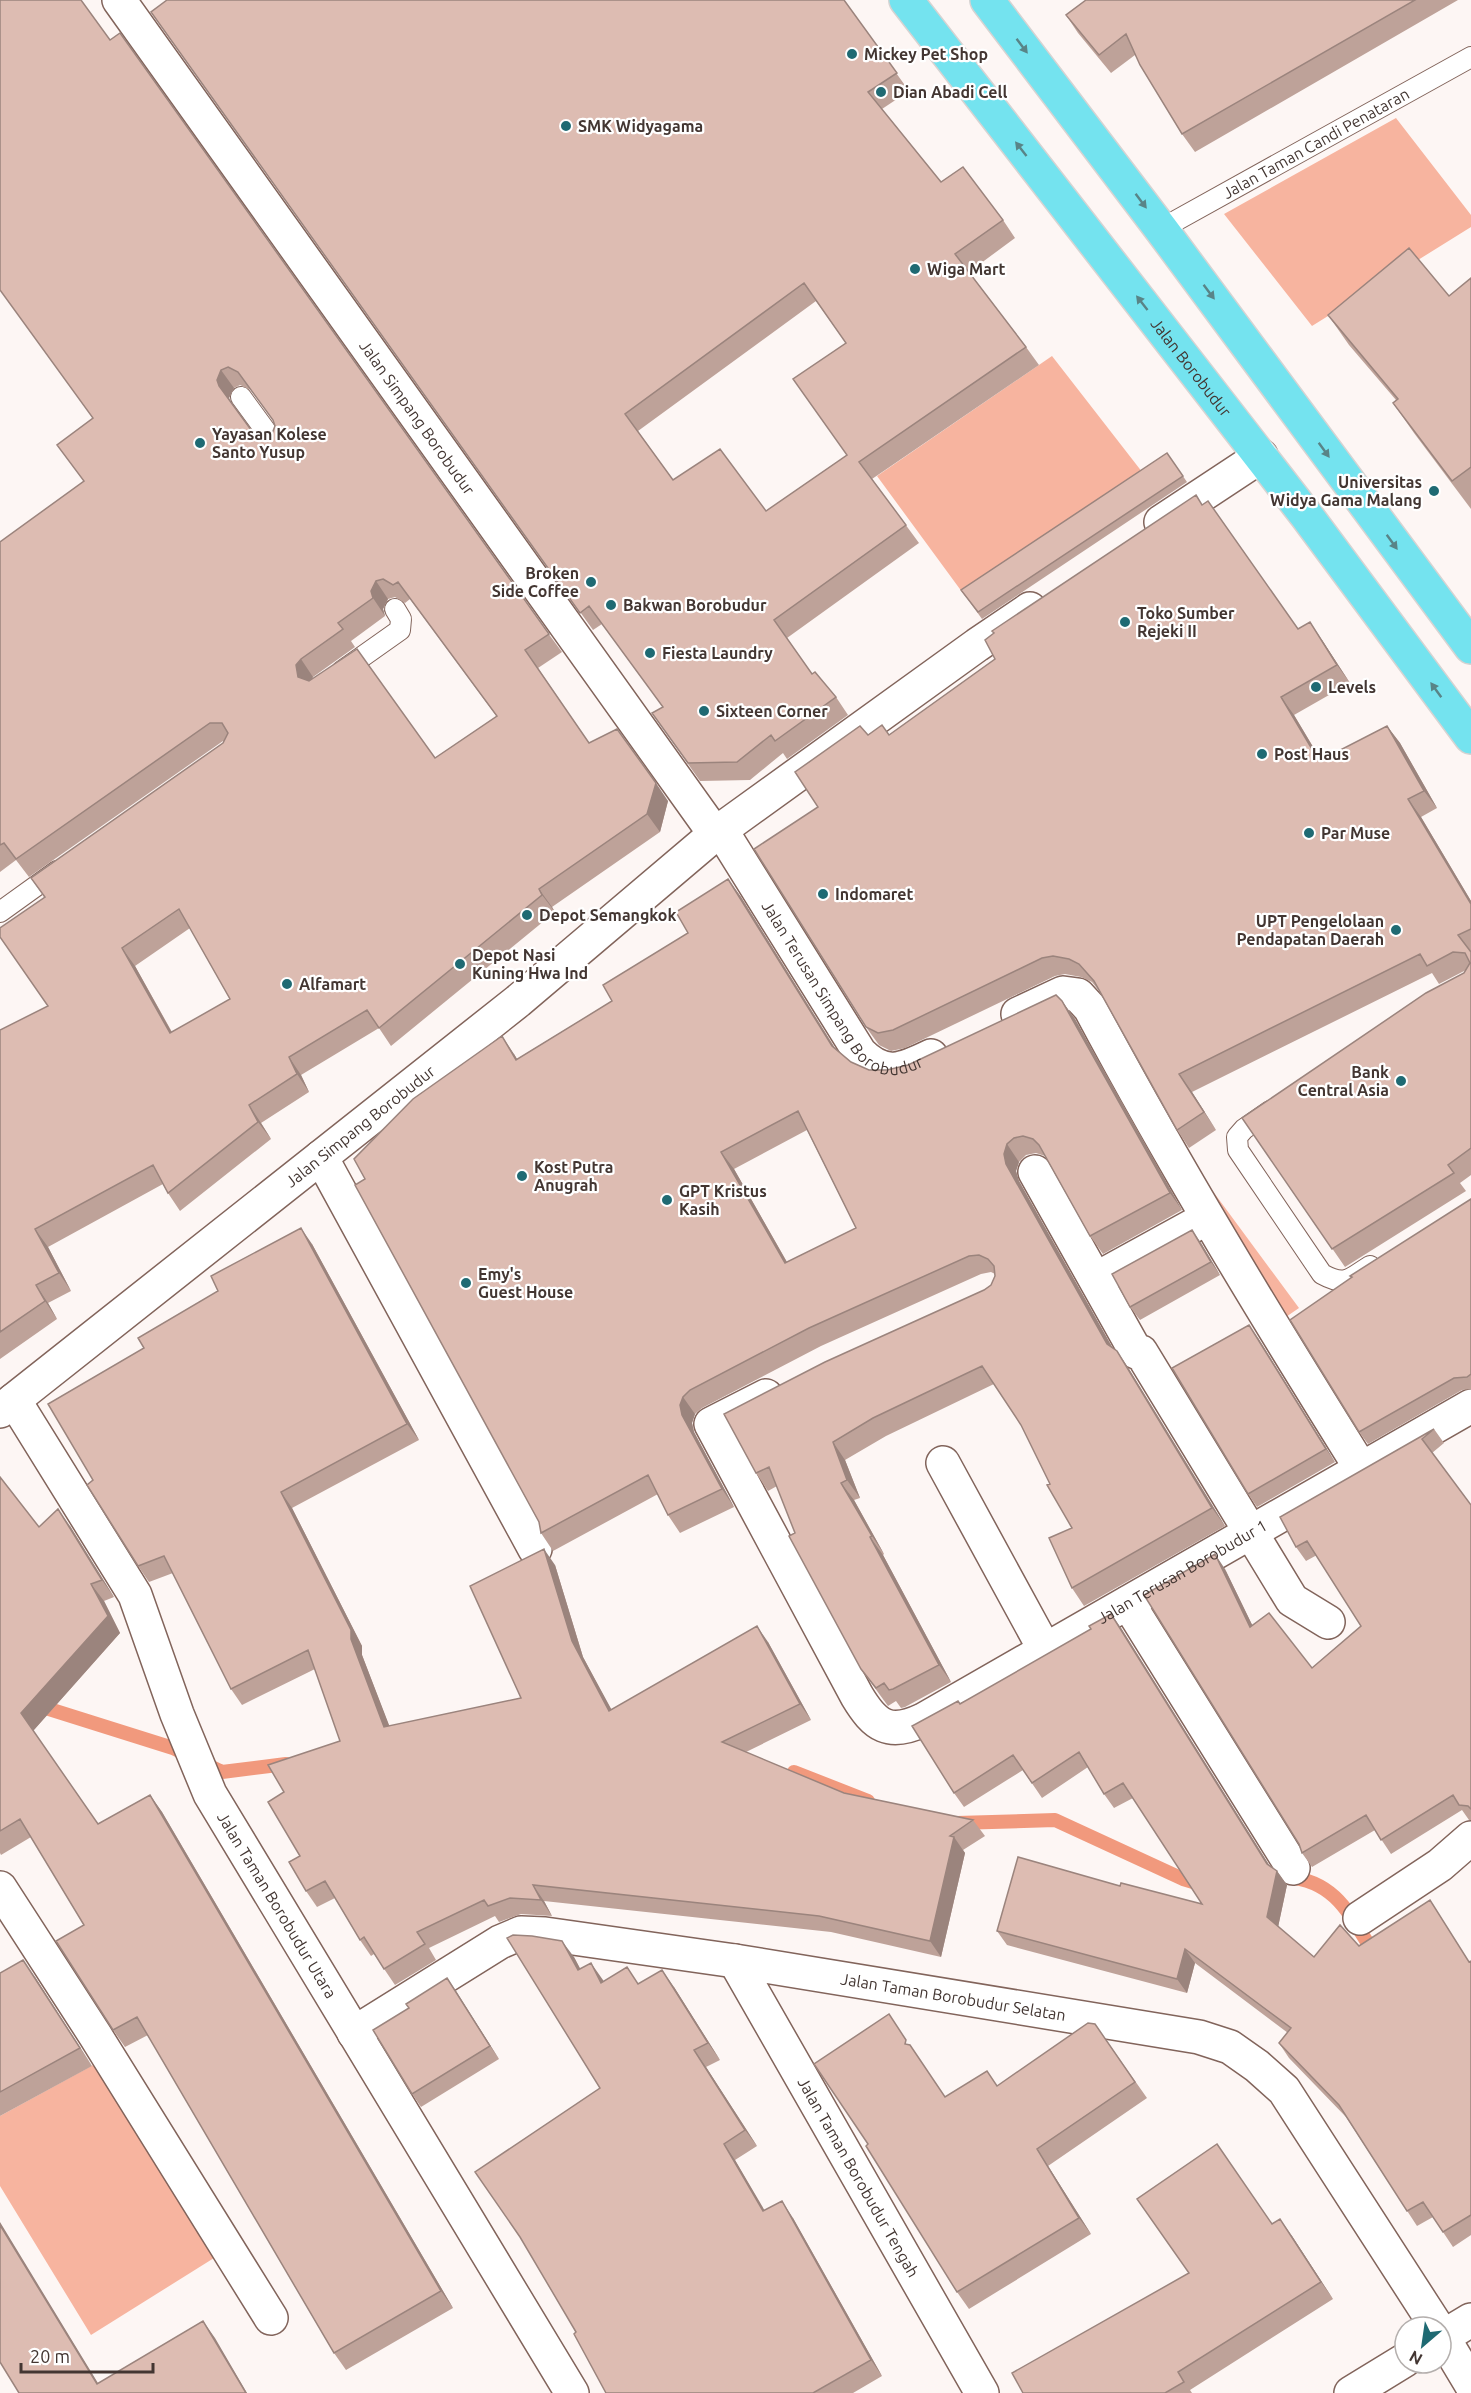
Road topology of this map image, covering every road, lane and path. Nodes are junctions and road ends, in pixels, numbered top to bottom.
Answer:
1 (119, 0) edge
2 (906, 0) edge
3 (987, 0) edge
4 (1471, 57) edge
5 (1161, 229) junction
6 (241, 397) edge
7 (276, 445) edge
8 (1261, 456) junction
9 (1135, 540) edge
10 (1057, 591) edge
11 (395, 609) edge
12 (1471, 647) edge
13 (329, 680) edge
14 (1471, 737) edge
15 (718, 832) junction
16 (76, 858) edge
17 (0, 912) edge
18 (992, 1027) edge
19 (962, 1041) edge
20 (1284, 1102) edge
21 (321, 1157) junction
22 (1035, 1172) edge
23 (1207, 1218) junction
24 (1387, 1255) edge
25 (1096, 1279) junction
26 (790, 1383) edge
27 (7, 1406) edge
28 (1469, 1411) edge
29 (943, 1463) dead end
30 (1362, 1470) junction
31 (1250, 1533) junction
32 (535, 1549) dead end
33 (1128, 1603) junction
34 (1328, 1622) dead end
35 (1046, 1650) junction
36 (1471, 1838) edge
37 (1293, 1868) dead end
38 (0, 1888) edge
39 (1360, 1918) dead end
40 (735, 1961) junction
41 (354, 2033) junction
42 (1428, 2315) edge
43 (271, 2318) dead end
44 (1471, 2320) edge
45 (1453, 2328) edge
46 (1453, 2355) edge
47 (1393, 2367) edge
48 (1471, 2384) edge
49 (572, 2393) edge
50 (982, 2393) edge
51 (1351, 2393) edge

1 - 15 street, Jalan Simpang Borobudur
8 -> 2 main road, Jalan Borobudur
3 -> 5 main road
4 - 5 lane, Jalan Taman Candi Penataran
5 -> 12 main road
6 - 7 lane
8 - 9 street
14 -> 8 main road, Jalan Borobudur
10 - 15 street, Jalan Simpang Borobudur
11 - 13 lane
15 - 19 street, Jalan Terusan Simpang Borobudur
15 - 21 street, Jalan Simpang Borobudur
16 - 17 lane
18 - 23 street
20 - 24 lane
21 - 27 street, Jalan Simpang Borobudur
21 - 32 street
22 - 25 street
23 - 25 street
23 - 30 street
25 - 31 street
26 - 35 street, Jalan Terusan Borobudur 1
27 - 41 street, Jalan Taman Borobudur Utara
28 - 30 street, Jalan Terusan Borobudur 1
29 - 35 street
30 - 31 street, Jalan Terusan Borobudur 1
31 - 33 street, Jalan Terusan Borobudur 1
31 - 34 street
33 - 35 street, Jalan Terusan Borobudur 1
33 - 37 street
36 - 39 street
38 - 43 street
40 - 41 street, Jalan Taman Borobudur Selatan
40 - 42 street, Jalan Taman Borobudur Selatan
40 - 50 street, Jalan Taman Borobudur Tengah
41 - 49 street, Jalan Taman Borobudur Utara
44 - 45 street
46 - 48 street, Jalan Taman Borobudur Selatan
47 - 51 street

